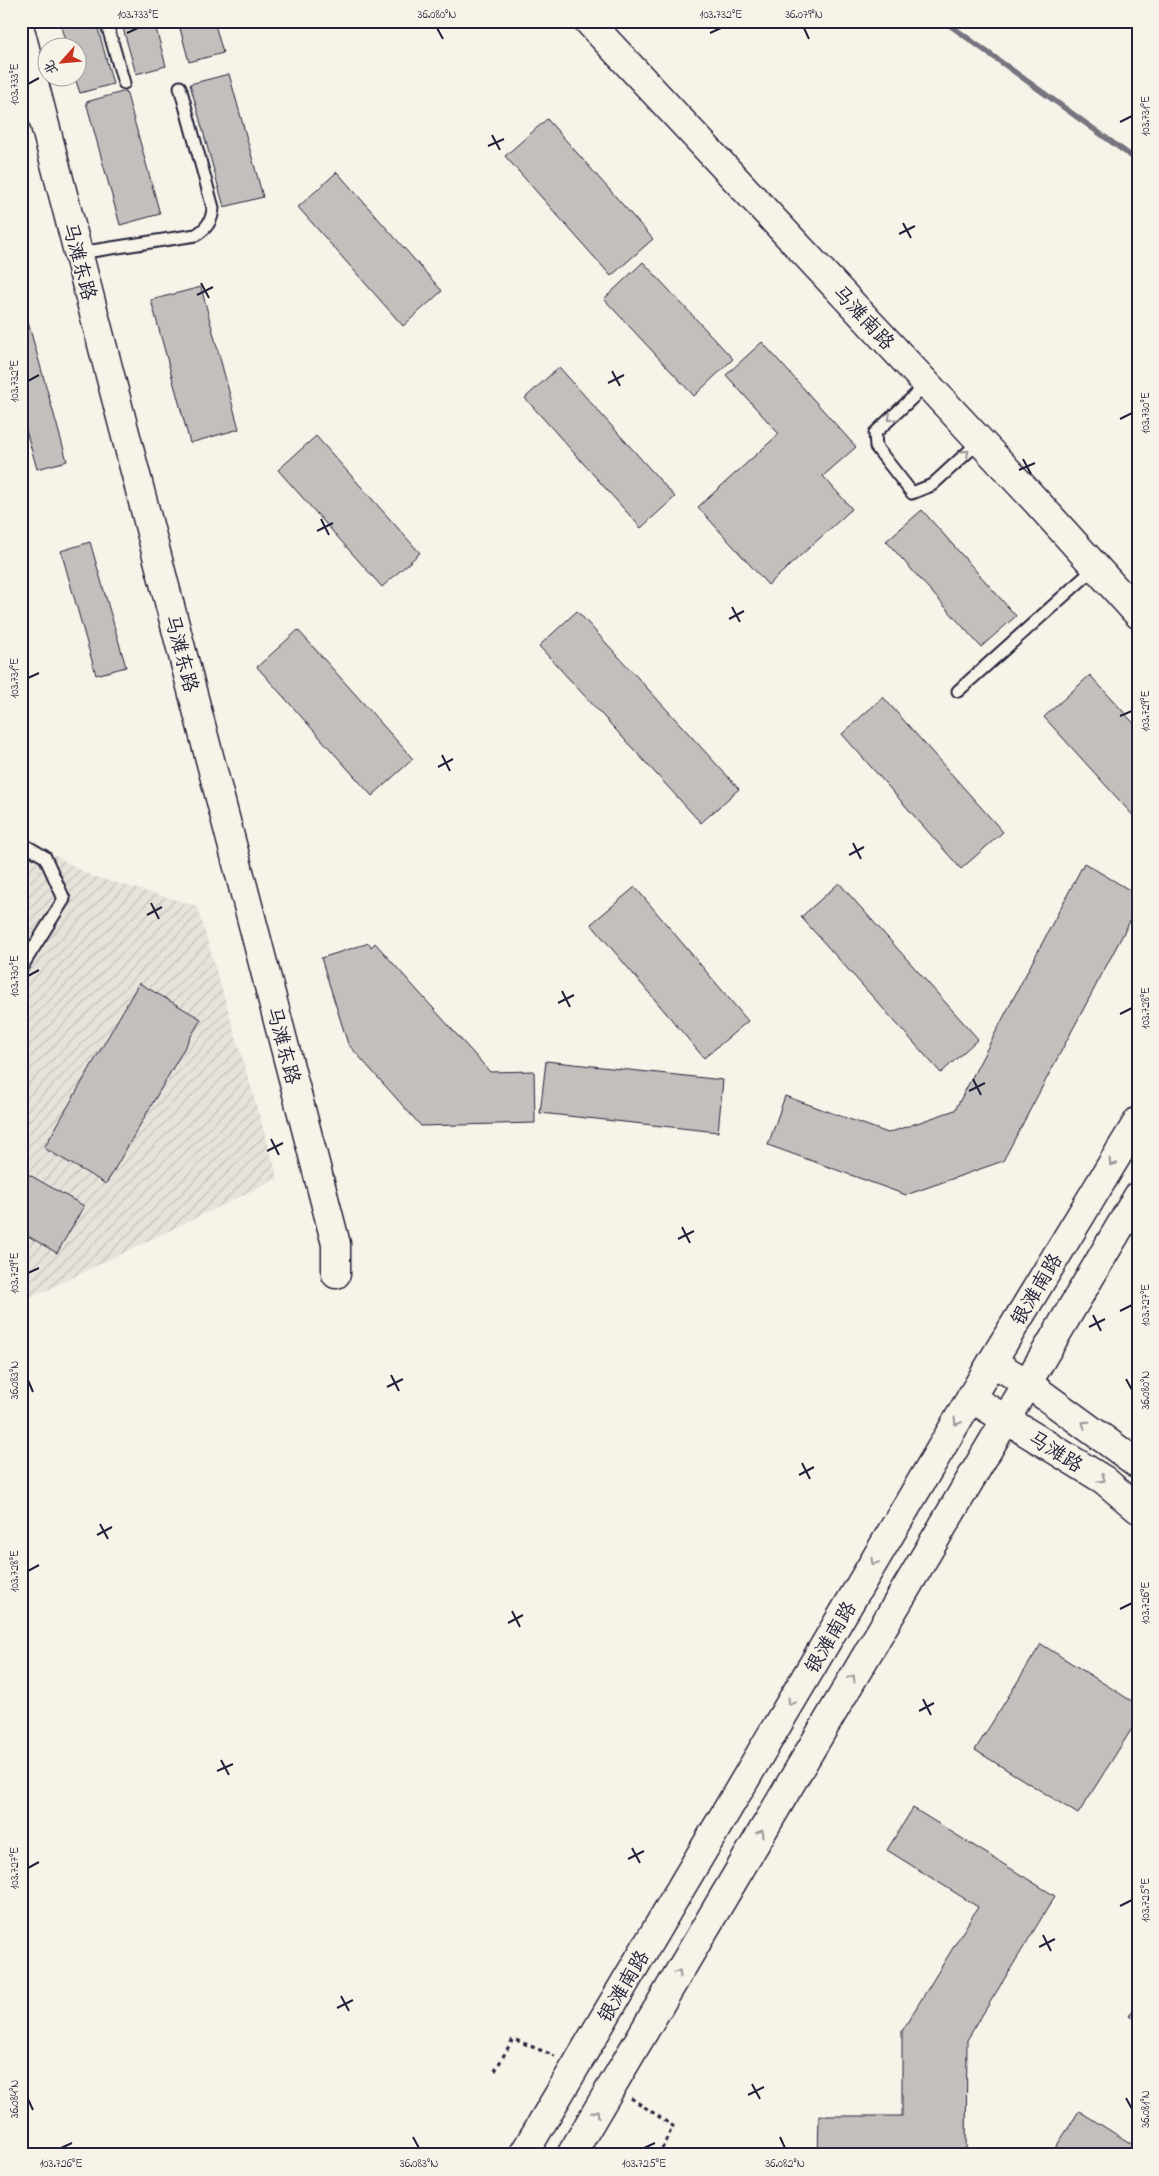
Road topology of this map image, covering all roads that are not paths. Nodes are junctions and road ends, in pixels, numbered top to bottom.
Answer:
1 (26, 21) edge
2 (106, 21) edge
3 (588, 21) edge
4 (21, 22) edge
5 (21, 33) edge
6 (124, 83) dead end
7 (180, 87) dead end
8 (78, 253) junction
9 (927, 384) junction
10 (980, 441) junction
11 (1096, 567) junction
12 (1138, 614) edge
13 (958, 691) dead end
14 (21, 843) edge
15 (21, 968) edge
16 (1138, 1121) edge
17 (1138, 1196) edge
18 (336, 1274) dead end
19 (992, 1362) junction
20 (1027, 1383) junction
21 (971, 1398) junction
22 (1005, 1419) junction
23 (1138, 1464) edge
24 (1138, 1509) edge
25 (524, 2155) edge
26 (571, 2155) edge

1 - 4 lane
2 - 6 lane
3 - 9 main road, 马滩南路
5 - 8 main road, 马滩东路
7 - 8 lane
8 - 18 main road, 马滩东路
9 - 10 main road, 马滩南路
9 -> 10 lane
10 - 11 main road, 马滩南路
11 - 12 main road, 马滩南路
11 - 13 lane
14 - 15 lane
16 -> 19 main road, 银滩南路
17 - 20 main road, 银滩南路
19 - 20 main road, 马滩路
19 - 21 main road, 银滩南路
20 - 22 main road, 银滩南路
23 -> 20 main road, 马滩路
21 - 22 main road, 马滩路
21 -> 25 main road, 银滩南路
22 -> 24 main road, 马滩路
26 -> 22 main road, 银滩南路

